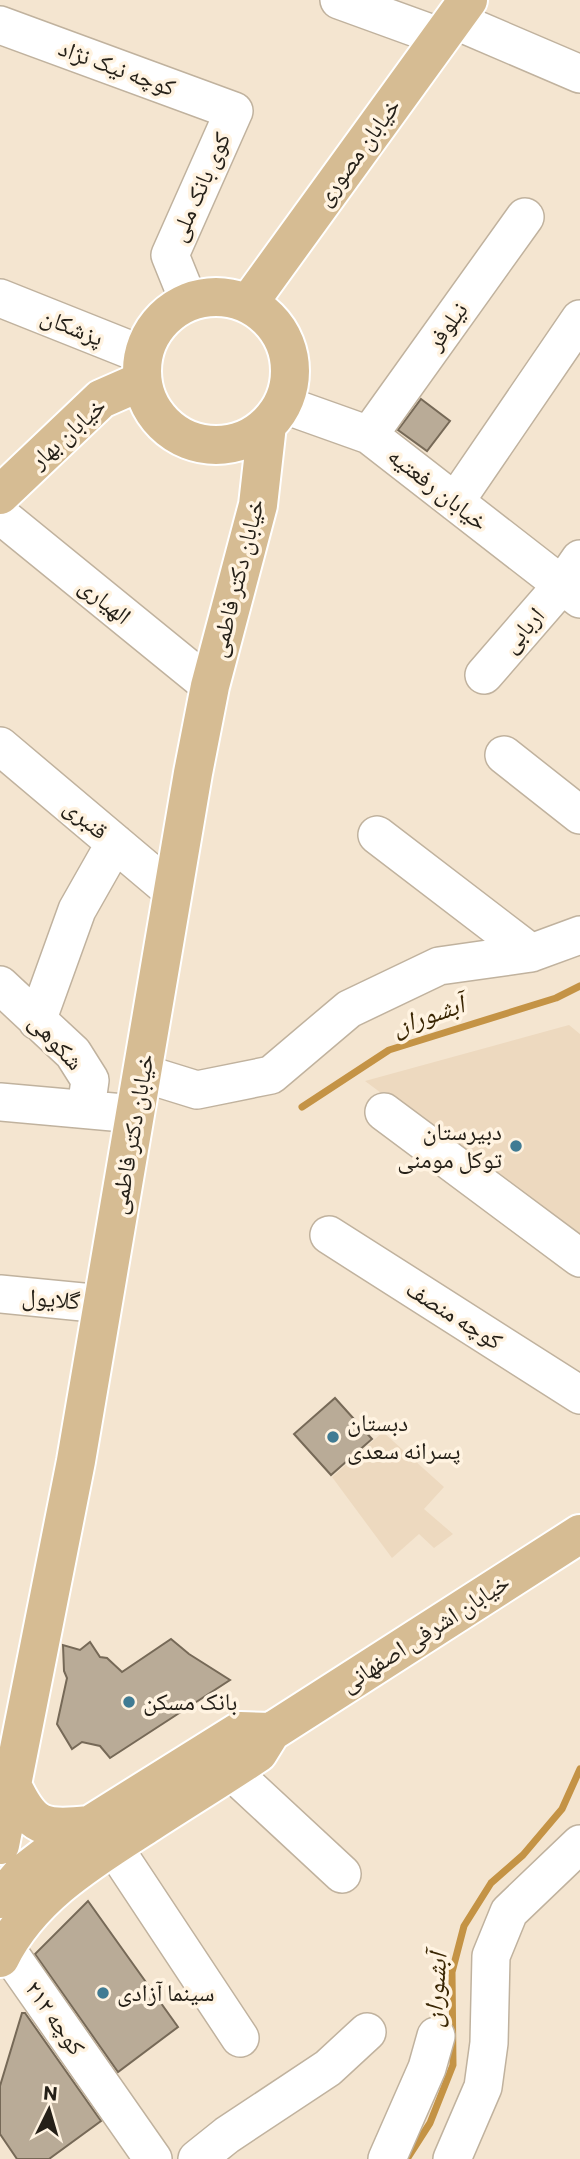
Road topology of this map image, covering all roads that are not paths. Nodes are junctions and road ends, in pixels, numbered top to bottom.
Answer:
1 (339, 0) edge
2 (455, 19) edge
3 (0, 25) edge
4 (580, 74) edge
5 (234, 111) joint
6 (525, 217) dead end
7 (0, 298) edge
8 (189, 302) junction
9 (248, 304) junction
10 (580, 320) edge
11 (143, 368) junction
12 (274, 415) junction
13 (369, 435) junction
14 (0, 495) edge
15 (455, 502) junction
16 (0, 515) edge
17 (574, 581) edge
18 (484, 675) dead end
19 (211, 686) junction
20 (0, 746) edge
21 (504, 755) dead end
22 (580, 815) edge
23 (377, 835) dead end
24 (115, 843) junction
25 (173, 892) junction
26 (580, 934) edge
27 (531, 953) junction
28 (0, 985) edge
29 (37, 1021) junction
30 (142, 1073) junction
31 (0, 1102) edge
32 (86, 1109) junction
33 (384, 1112) dead end
34 (135, 1114) junction
35 (329, 1235) dead end
36 (580, 1258) edge
37 (0, 1294) edge
38 (103, 1304) junction
39 (580, 1395) edge
40 (580, 1534) edge
41 (271, 1732) junction
42 (231, 1771) junction
43 (12, 1785) junction
44 (101, 1835) junction
45 (580, 1844) edge
46 (0, 1845) edge
47 (342, 1874) dead end
48 (0, 1899) edge
49 (3, 1952) edge
50 (367, 2032) dead end
51 (436, 2036) dead end
52 (240, 2038) dead end
53 (153, 2159) edge
54 (197, 2159) edge
55 (387, 2159) edge
56 (452, 2159) edge

1 - 2 street
2 - 4 street
2 - 9 main road, خیابان مصوری
3 - 5 street, کوچه نیک نژاد
5 - 8 street, کوی بانک ملی
6 - 13 street, نیلوفر
7 - 11 street, پزشکان
8 - 9 main road
8 - 11 main road
9 - 12 main road
10 - 15 street
11 - 12 main road
11 - 14 main road, خیابان بهار
12 - 13 street, خیابان رفعتیه
12 - 19 main road, خیابان دکتر فاطمی
13 - 15 street, خیابان رفعتیه
15 - 17 street, خیابان رفعتیه
16 - 19 street, الهیاری
17 - 18 street, اربابی
19 - 25 main road, خیابان دکتر فاطمی
20 - 24 street, قنبری
21 - 22 street
23 - 27 street
24 - 25 street, قنبری
24 - 29 street
25 - 30 main road, خیابان دکتر فاطمی
26 - 27 street
27 - 30 street
28 - 29 street, شکوهی
29 - 32 street, شکوهی
30 - 34 main road, خیابان دکتر فاطمی
31 - 32 street
32 - 34 street
33 - 36 street
34 - 38 main road, خیابان دکتر فاطمی
35 - 39 street, کوچه منصف
37 - 38 street, گلایول
38 - 43 main road, خیابان دکتر فاطمی
40 - 41 main road, خیابان اشرفی اصفهانی
41 - 42 main road, خیابان اشرفی اصفهانی
41 - 44 main road, خیابان اشرفی اصفهانی
42 - 44 main road, خیابان اشرفی اصفهانی
42 - 47 street
43 - 44 main road
43 - 46 main road, خیابان دکتر فاطمی
44 - 48 main road, خیابان اشرفی اصفهانی
44 - 49 main road, خیابان اشرفی اصفهانی
44 - 52 street
45 - 56 street
49 - 53 street, کوچه ۲۱۲
50 - 54 street
51 - 55 street

